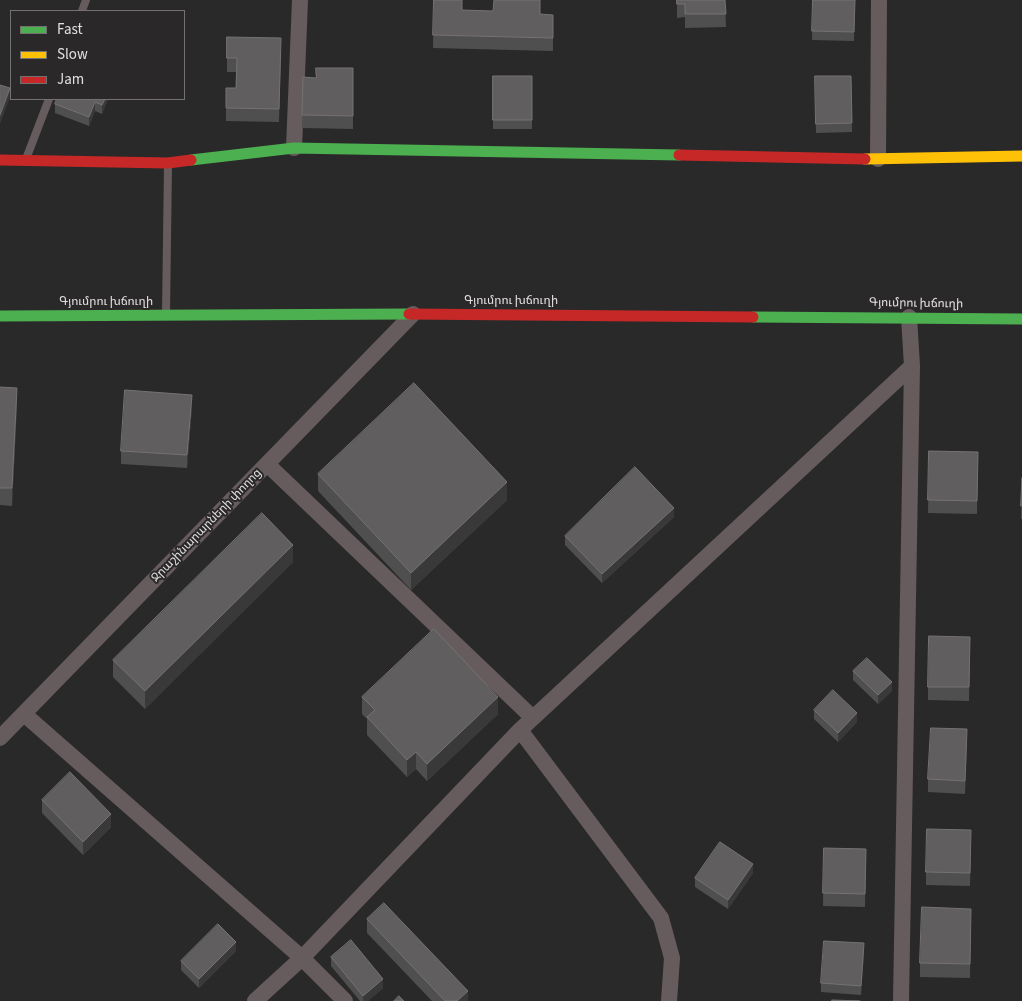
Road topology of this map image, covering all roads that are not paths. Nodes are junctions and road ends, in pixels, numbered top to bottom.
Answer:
1 (300, 0) edge
2 (879, 0) edge
3 (49, 100) edge
4 (294, 148) junction
5 (1022, 156) edge
6 (878, 159) junction
7 (0, 160) edge
8 (25, 161) junction
9 (168, 163) junction
10 (413, 314) junction
11 (166, 315) junction
12 (0, 316) edge
13 (909, 317) junction
14 (1022, 319) edge
15 (912, 366) junction
16 (267, 464) junction
17 (24, 714) junction
18 (532, 718) junction
19 (520, 730) junction
20 (0, 738) edge
21 (302, 958) junction
22 (255, 1001) edge
23 (345, 1001) edge
24 (669, 1001) edge
25 (901, 1001) edge

1 - 4 street
2 - 6 street
3 - 8 lane
4 - 6 street
4 - 9 street
5 - 6 street
7 - 8 street
8 - 9 street
9 - 11 lane
10 - 11 street, Գյումրու խճուղի
10 - 13 street, Գյումրու խճուղի
10 - 16 street, Ջրաշինարարների փողոց
11 - 12 street, Գյումրու խճուղի
13 - 14 street, Գյումրու խճուղի
13 - 15 street
15 - 18 street
15 - 25 street
16 - 17 street, Ջրաշինարարների փողոց
16 - 18 street
17 - 20 street, Ջրաշինարարների փողոց
17 - 21 street
18 - 19 street
19 - 21 street
19 - 24 street
21 - 22 street
21 - 23 street

